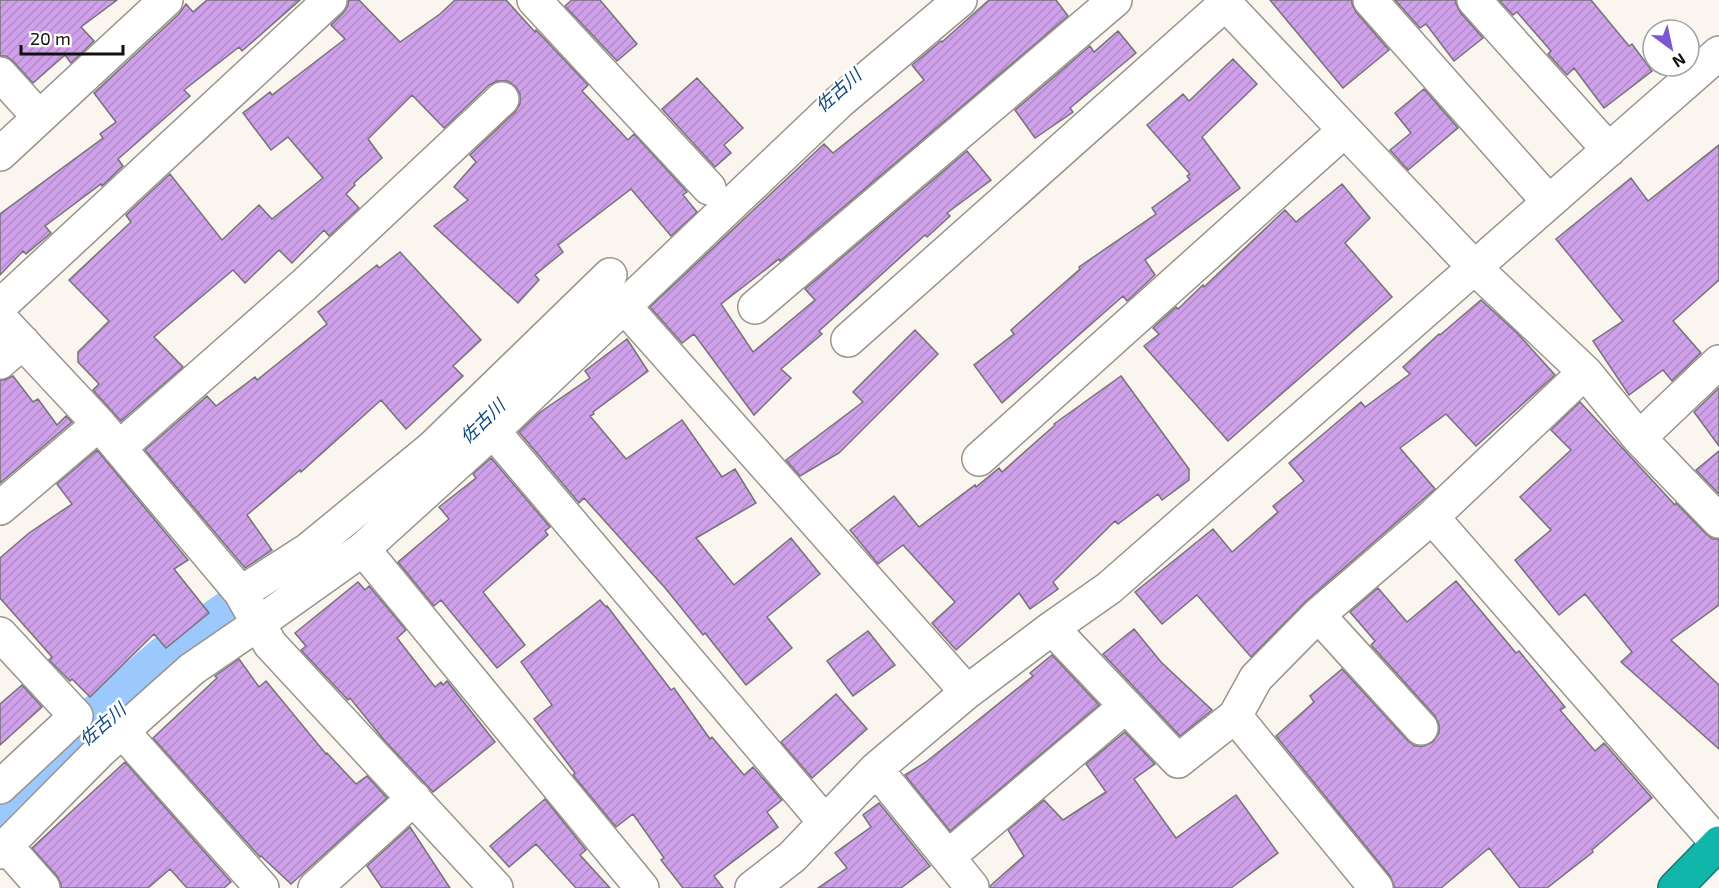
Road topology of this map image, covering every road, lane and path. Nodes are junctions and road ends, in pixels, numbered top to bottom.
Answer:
1 (166, 0) edge
2 (330, 0) edge
3 (534, 0) edge
4 (960, 0) edge
5 (1115, 0) edge
6 (1370, 0) edge
7 (1474, 0) edge
8 (1224, 2) edge
9 (1719, 53) edge
10 (0, 74) edge
11 (502, 99) dead end
12 (39, 117) junction
13 (1345, 130) junction
14 (1609, 150) junction
15 (0, 154) edge
16 (709, 188) dead end
17 (1550, 202) junction
18 (1475, 268) junction
19 (610, 275) dead end
20 (0, 306) edge
21 (624, 306) junction
22 (755, 307) dead end
23 (0, 318) edge
24 (848, 340) dead end
25 (11, 352) edge
26 (1719, 362) edge
27 (1585, 372) junction
28 (493, 431) junction
29 (109, 436) junction
30 (1639, 438) junction
31 (979, 459) dead end
32 (0, 508) edge
33 (1432, 517) junction
34 (1719, 521) edge
35 (363, 549) junction
36 (250, 608) junction
37 (1318, 615) junction
38 (1052, 628) junction
39 (4, 647) edge
40 (968, 692) junction
41 (1126, 706) junction
42 (1235, 716) junction
43 (1421, 728) dead end
44 (122, 731) junction
45 (876, 769) junction
46 (0, 787) edge
47 (414, 798) junction
48 (824, 821) junction
49 (1718, 844) edge
50 (3, 849) edge
51 (948, 857) junction
52 (251, 884) edge
53 (972, 887) edge
54 (43, 888) edge
55 (315, 888) edge
56 (496, 888) edge
57 (642, 888) edge
58 (752, 888) edge
59 (1376, 888) edge
60 (1675, 888) edge

1 - 12 street
2 - 20 street
3 - 16 street
4 - 21 street
5 - 22 street
6 - 17 street
7 - 14 street
8 - 13 street
8 - 24 street
9 - 14 street
10 - 12 street
11 - 29 street
12 - 15 street
13 - 18 street
13 - 31 street
14 - 17 street
17 - 18 street
18 - 27 street
18 - 38 street
19 - 36 street
21 - 28 street
21 - 40 street
23 - 25 street
25 - 29 street
26 - 30 street
27 - 30 street
27 - 33 street
28 - 35 street
28 - 48 street
29 - 32 street
29 - 36 street
30 - 34 street
33 - 37 street
33 - 49 street
35 - 36 street
35 - 57 street
36 - 44 street
36 - 47 street
37 - 42 street
37 - 43 street
38 - 40 street
38 - 41 street
39 - 46 street
40 - 45 street
41 - 42 street
41 - 51 street
42 - 59 street
44 - 50 street
44 - 52 street
45 - 48 street
45 - 51 street
47 - 55 street
47 - 56 street
48 - 58 street
49 - 60 highway
50 - 54 street
51 - 53 street

